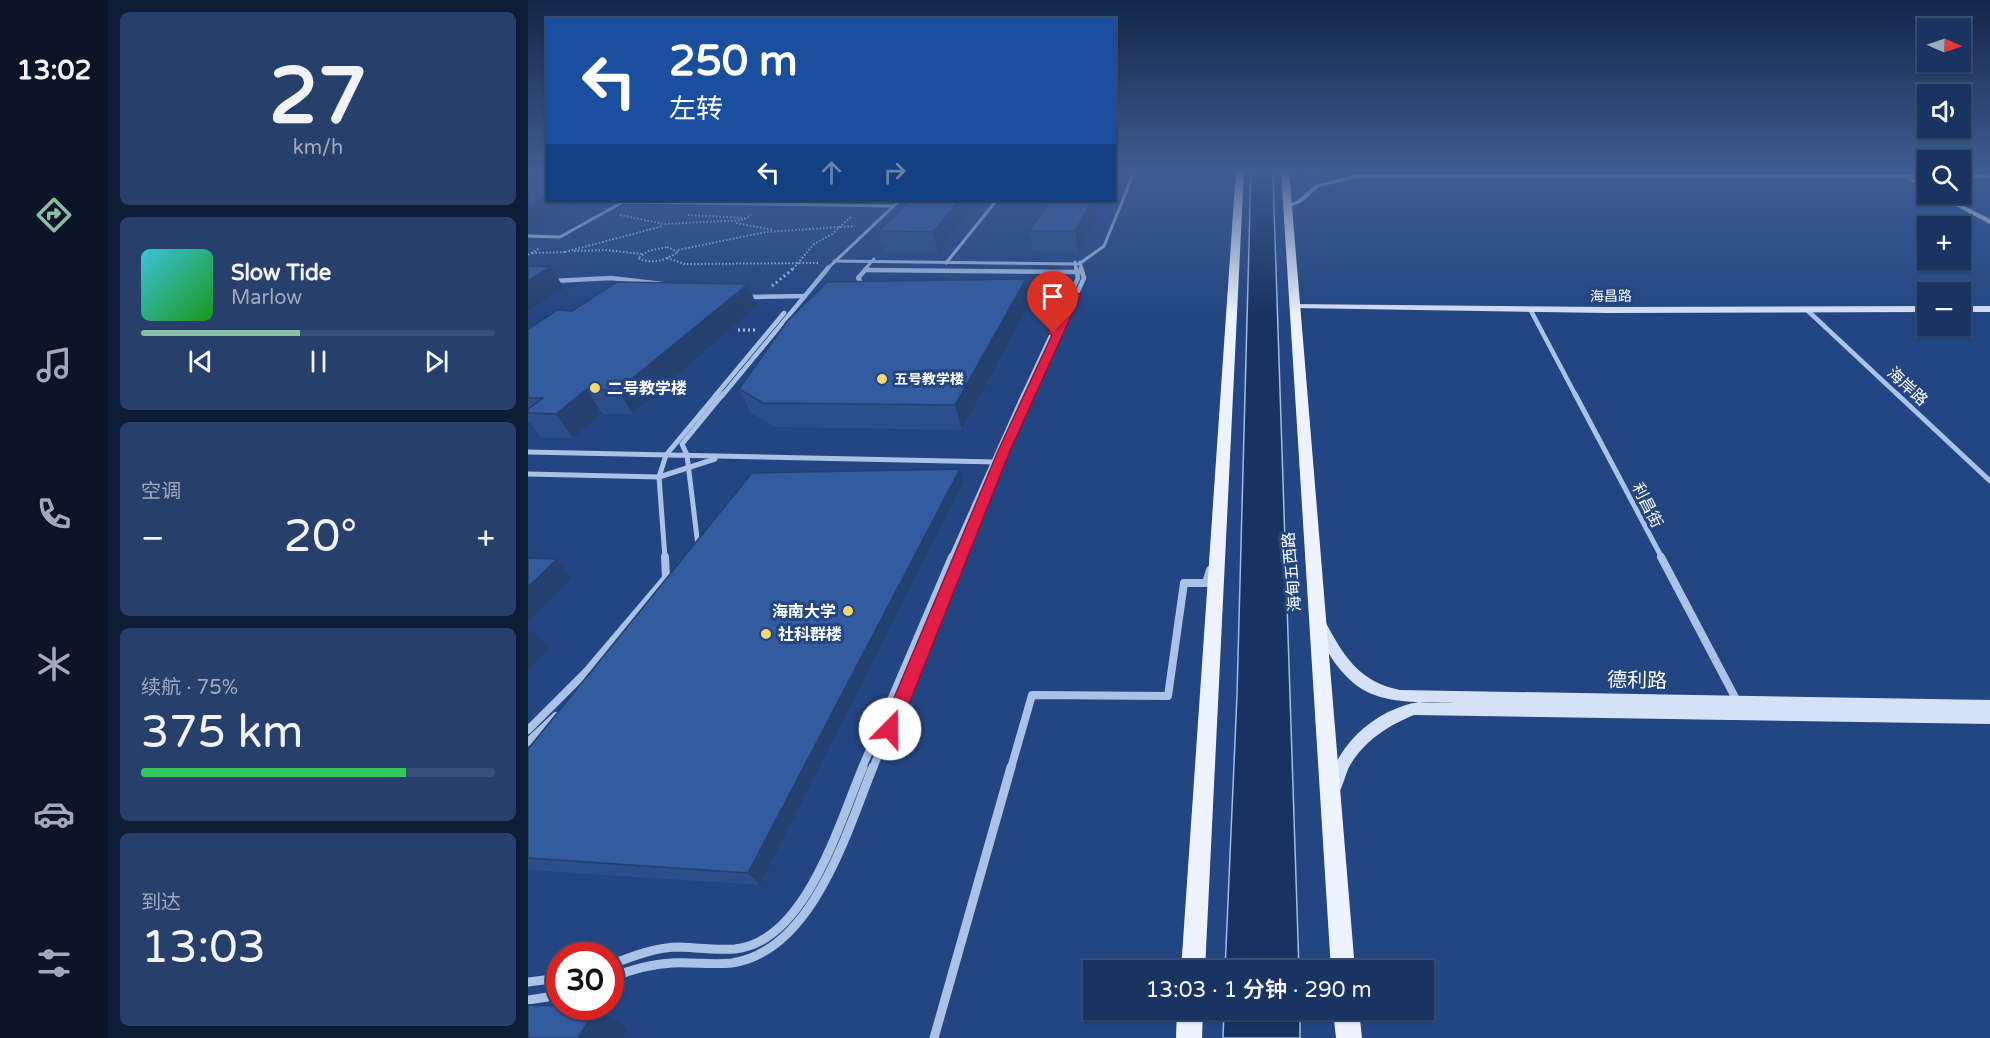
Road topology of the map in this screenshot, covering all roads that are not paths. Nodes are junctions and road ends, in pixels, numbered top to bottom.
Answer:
1 (593, 218) edge
2 (878, 218) edge
3 (985, 218) edge
4 (1115, 218) edge
5 (1237, 218) edge
6 (1289, 218) edge
7 (528, 236) edge
8 (834, 260) junction
9 (874, 260) junction
10 (952, 261) junction
11 (1001, 262) junction
12 (1078, 266) junction
13 (865, 270) junction
14 (938, 270) junction
15 (995, 271) junction
16 (990, 278) edge
17 (621, 279) junction
18 (938, 279) edge
19 (543, 282) edge
20 (614, 283) edge
21 (666, 285) edge
22 (870, 285) edge
23 (1014, 293) edge
24 (1073, 294) junction
25 (802, 296) junction
26 (735, 297) edge
27 (1295, 309) junction
28 (1917, 309) edge
29 (1971, 309) edge
30 (1990, 309) edge
31 (1531, 312) junction
32 (1809, 312) junction
33 (1917, 314) edge
34 (1971, 314) edge
35 (1990, 314) edge
36 (528, 452) edge
37 (666, 455) junction
38 (687, 455) junction
39 (719, 458) junction
40 (996, 462) junction
41 (688, 468) junction
42 (528, 474) edge
43 (659, 477) junction
44 (1990, 481) edge
45 (1219, 544) junction
46 (696, 554) edge
47 (1318, 621) junction
48 (604, 665) edge
49 (590, 681) edge
50 (1990, 706) edge
51 (1740, 708) junction
52 (562, 710) edge
53 (1990, 717) edge
54 (528, 730) edge
55 (528, 742) edge
56 (1331, 798) junction
57 (624, 960) edge
58 (1194, 960) edge
59 (1342, 960) edge
60 (624, 973) edge
61 (546, 980) edge
62 (528, 982) edge
63 (546, 997) edge
64 (528, 1000) edge
65 (1190, 1020) edge
66 (1347, 1020) edge
67 (934, 1038) edge
68 (1189, 1038) edge
69 (1348, 1038) edge

1 - 7 street
2 - 8 street
3 - 10 street
4 - 12 street
5 - 45 main road
6 - 27 main road, 海甸五西路
8 - 9 street
8 - 25 street
9 - 10 street
9 - 13 street
10 - 11 street
10 - 14 street
11 - 12 street
11 - 15 street
12 - 15 street
12 - 24 street
13 - 14 street
13 - 22 street
14 - 15 street
14 - 18 street
15 - 16 street
17 - 19 street
17 - 20 street
17 - 21 street
23 - 24 street
24 - 40 street
25 - 26 street
25 - 37 street
25 - 38 street
27 - 31 street, 海昌路
27 - 47 main road, 海甸五西路
28 - 32 street, 海昌路
29 - 30 street
31 - 32 street, 海昌路
31 - 51 street, 利昌街
32 - 33 street, 海昌路
32 - 44 street, 海岸路
34 - 35 street
36 - 37 street
37 - 38 street
37 - 43 street
38 - 39 street
38 - 41 street
39 - 40 street
39 - 41 street
40 - 57 street
40 - 60 street
41 - 43 street
41 - 46 street
42 - 43 street
43 - 54 street
45 - 58 main road
45 - 67 street
47 - 51 street, 德利路
47 - 56 main road, 海甸五西路
48 - 49 street
50 - 51 street, 德利路
51 - 53 street, 德利路
51 - 56 street, 德利路
52 - 55 street
56 - 59 main road, 海甸五西路
61 - 62 street
63 - 64 street
65 - 68 main road
66 - 69 main road

